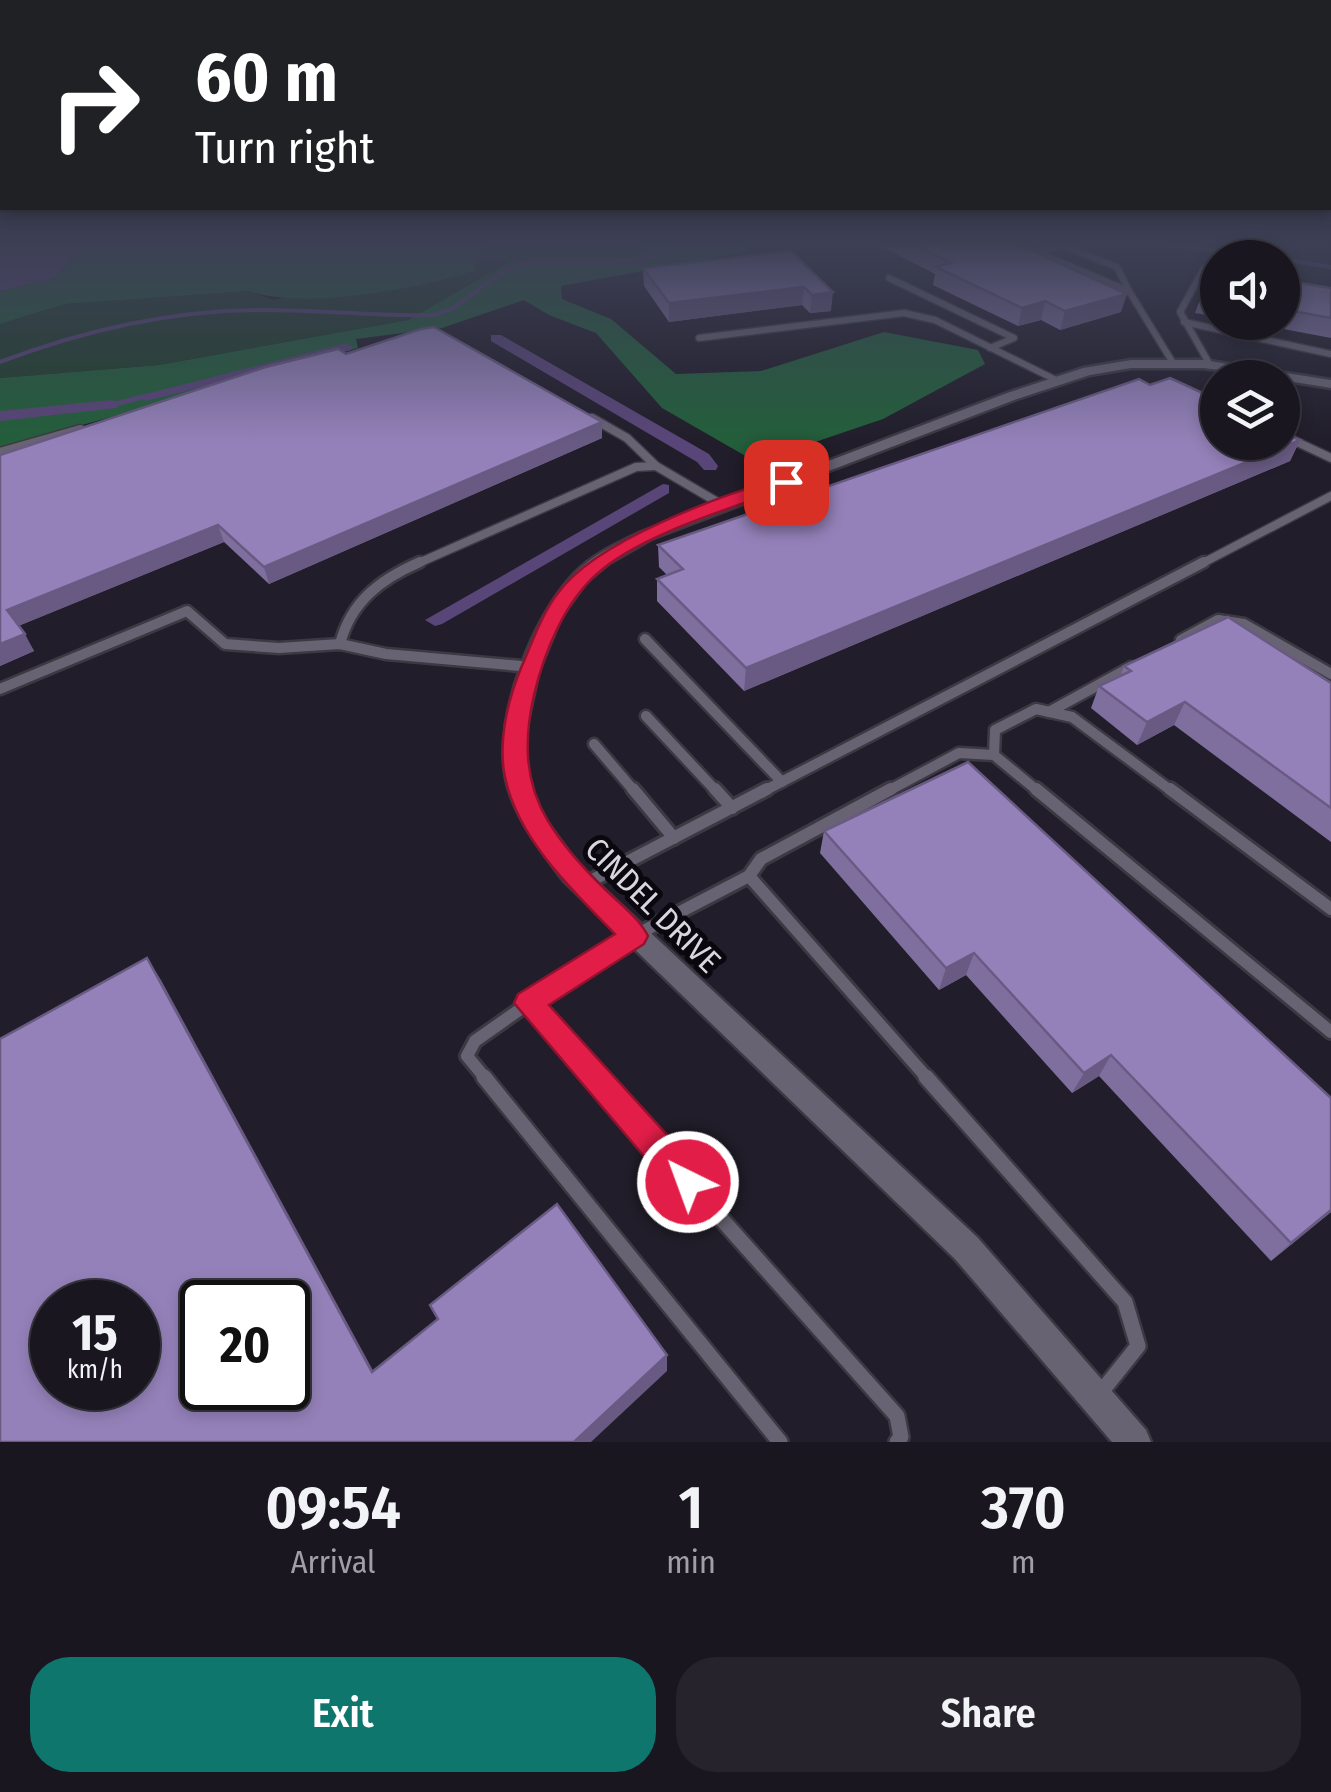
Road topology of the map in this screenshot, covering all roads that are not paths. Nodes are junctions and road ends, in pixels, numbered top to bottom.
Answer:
1 (954, 309) edge
2 (1140, 309) edge
3 (1181, 309) edge
4 (1184, 322) junction
5 (699, 338) dead end
6 (990, 348) junction
7 (1331, 354) edge
8 (1207, 360) edge
9 (1173, 363) junction
10 (1200, 364) edge
11 (1300, 379) edge
12 (1056, 380) junction
13 (1331, 384) edge
14 (577, 410) edge
15 (96, 424) edge
16 (1300, 443) edge
17 (0, 452) edge
18 (1331, 458) edge
19 (656, 466) junction
20 (1331, 496) edge
21 (724, 506) junction
22 (645, 639) dead end
23 (340, 644) junction
24 (1167, 648) edge
25 (1150, 657) edge
26 (533, 667) junction
27 (1331, 674) edge
28 (0, 689) edge
29 (1049, 712) junction
30 (646, 716) dead end
31 (594, 744) dead end
32 (994, 755) junction
33 (782, 782) junction
34 (732, 808) junction
35 (674, 838) junction
36 (748, 876) junction
37 (583, 886) junction
38 (1331, 909) edge
39 (634, 936) junction
40 (529, 1003) junction
41 (1331, 1032) edge
42 (1097, 1397) junction
43 (780, 1442) edge
44 (897, 1442) edge
45 (1134, 1442) edge

1 - 6 lane
2 - 9 lane
3 - 4 lane
4 - 7 lane
4 - 8 lane
5 - 6 lane
6 - 12 lane
9 - 10 street, CINDEL DRIVE
9 - 12 street, CINDEL DRIVE
11 - 13 street, CINDEL DRIVE
12 - 21 street, CINDEL DRIVE
14 - 19 lane
15 - 17 lane
16 - 18 lane
19 - 21 lane
19 - 23 lane
20 - 33 lane
21 - 26 street, CINDEL DRIVE
22 - 33 lane
23 - 26 lane
23 - 28 lane
24 - 27 lane
25 - 29 lane
26 - 37 street, CINDEL DRIVE
29 - 32 lane
29 - 38 lane
30 - 34 lane
31 - 35 lane
32 - 36 lane
32 - 41 lane
33 - 34 lane
34 - 35 lane
35 - 37 lane
36 - 39 lane
36 - 42 lane
37 - 39 street, CINDEL DRIVE
39 - 40 lane
39 - 42 street, CINDEL DRIVE
40 - 43 lane
40 - 44 lane
42 - 45 street, CINDEL DRIVE

